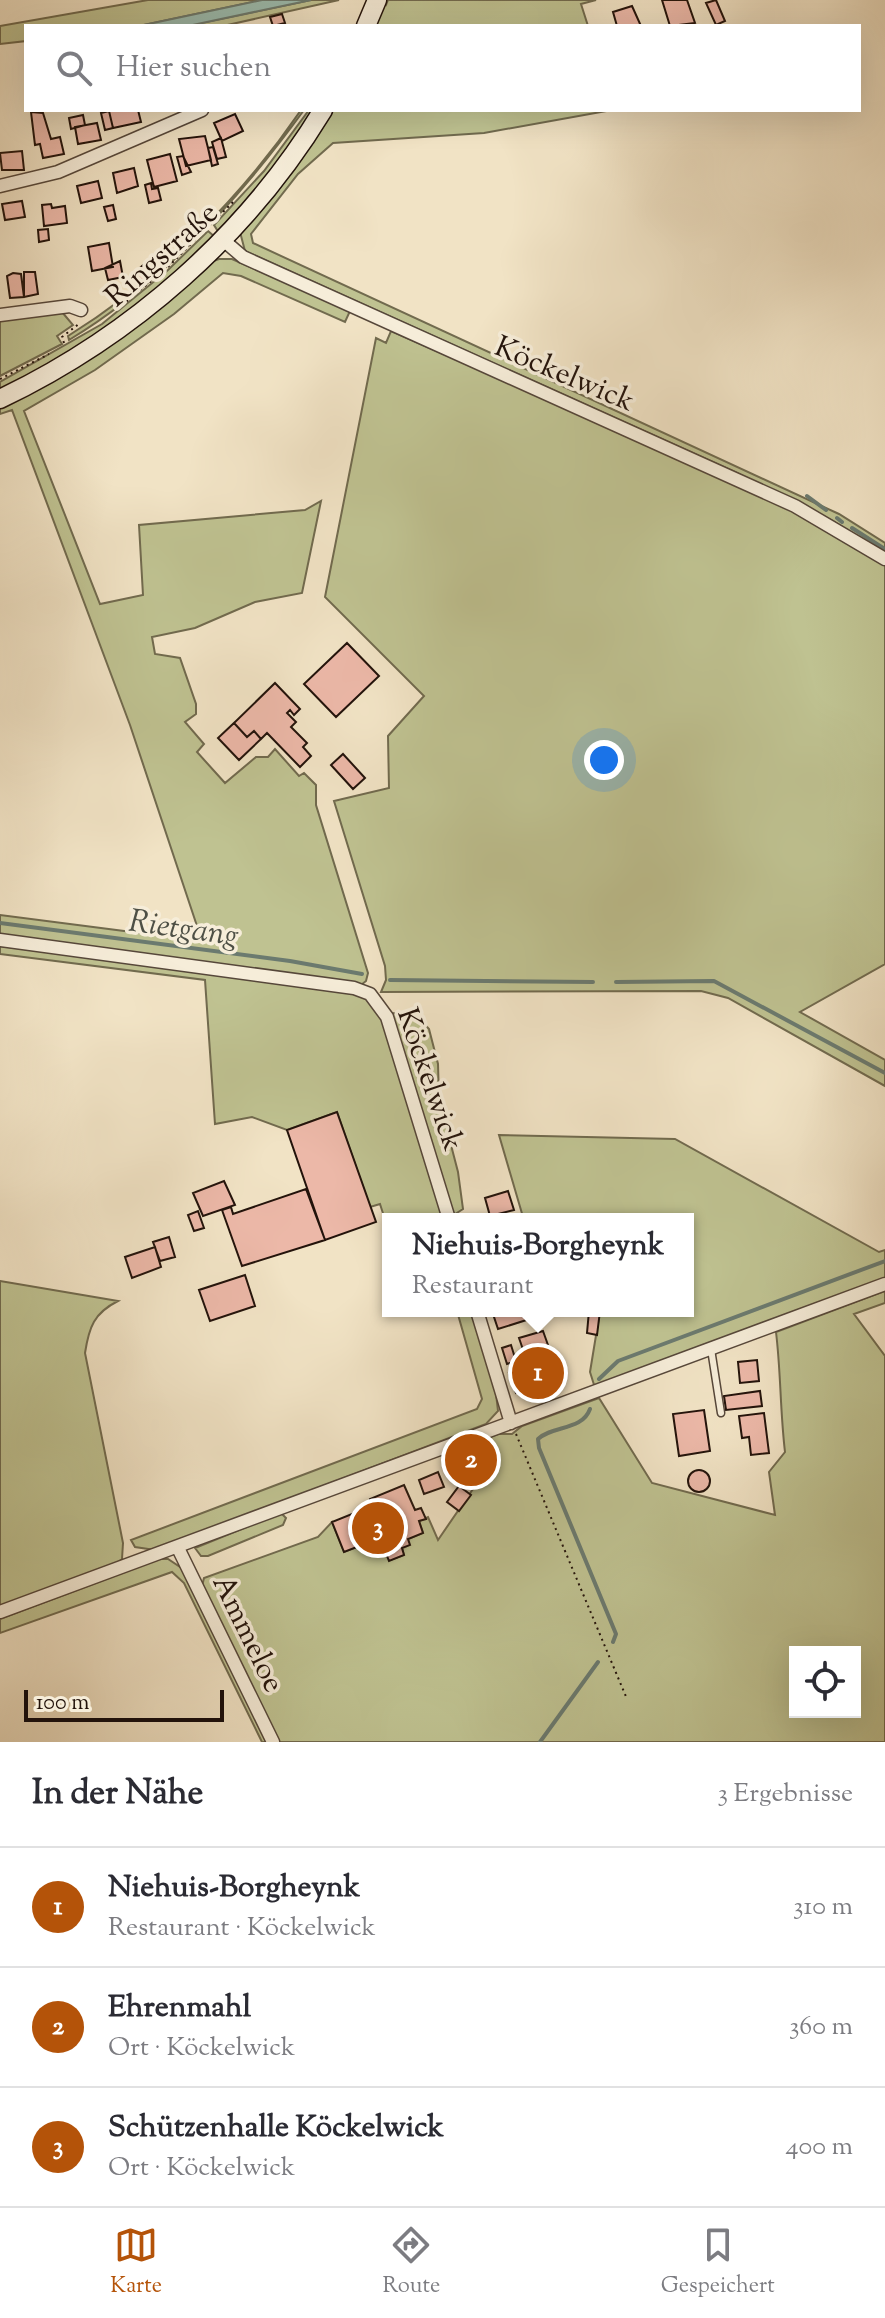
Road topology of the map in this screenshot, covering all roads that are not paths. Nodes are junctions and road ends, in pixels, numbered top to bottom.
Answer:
1 (377, 2) edge
2 (367, 24) edge
3 (197, 112) edge
4 (322, 112) edge
5 (0, 186) edge
6 (222, 239) junction
7 (81, 310) road end
8 (0, 315) edge
9 (0, 399) edge
10 (885, 559) edge
11 (0, 940) edge
12 (447, 1213) edge
13 (885, 1284) edge
14 (479, 1317) edge
15 (711, 1349) junction
16 (721, 1413) dead end
17 (511, 1423) junction
18 (178, 1548) junction
19 (0, 1612) edge
20 (273, 1742) edge

1 - 2 main road
3 - 5 street
4 - 6 main road, Ringstraße
6 - 9 main road, Ringstraße
6 - 10 street, Köckelwick
7 - 8 street
11 - 12 street, Köckelwick
13 - 15 street
14 - 17 street
15 - 16 lane
15 - 17 street
17 - 18 street
18 - 19 street
18 - 20 street, Ammeloe

